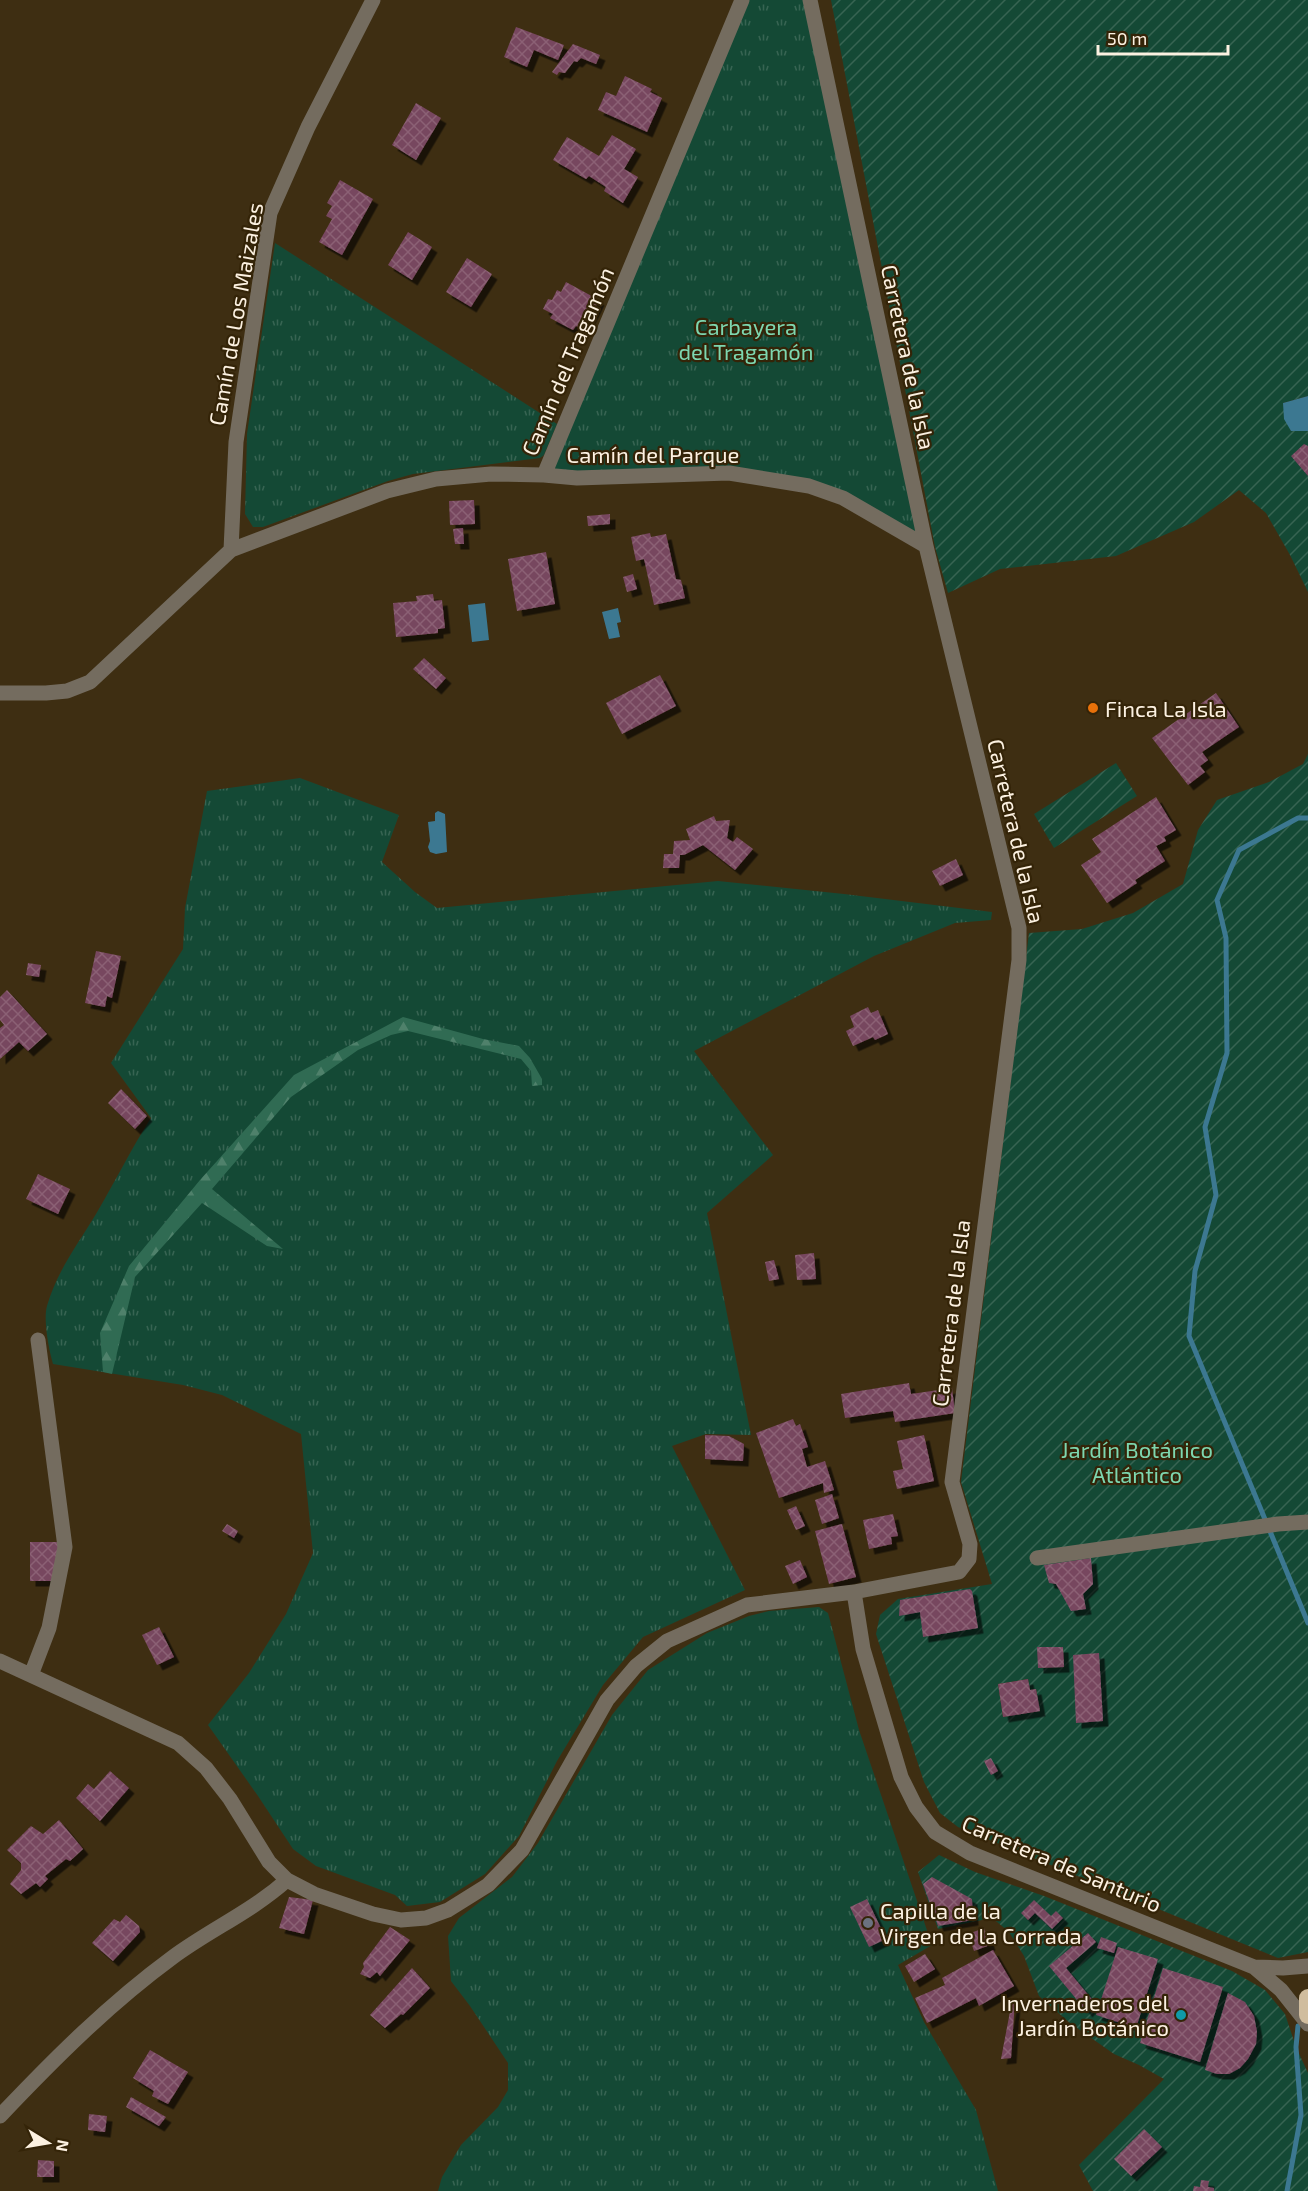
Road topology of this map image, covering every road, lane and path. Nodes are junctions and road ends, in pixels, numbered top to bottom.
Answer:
1 (373, 0) edge
2 (742, 0) edge
3 (810, 0) edge
4 (544, 475) junction
5 (926, 546) junction
6 (231, 550) junction
7 (0, 693) edge
8 (38, 1340) dead end
9 (1308, 1522) edge
10 (1037, 1558) dead end
11 (854, 1592) junction
12 (0, 1661) edge
13 (31, 1675) junction
14 (286, 1880) junction
15 (1308, 1966) edge
16 (1254, 1967) junction
17 (1308, 1998) edge
18 (1308, 2015) edge
19 (1308, 2024) edge
20 (0, 2116) edge

1 - 6 street, Camín de Los Maizales
2 - 4 street, Camín del Tragamón
3 - 5 street, Carretera de la Isla
4 - 5 street, Camín del Parque
4 - 6 street, Camín del Tragamón
5 - 11 street, Carretera de la Isla
6 - 7 street, Camín del Tragamón
8 - 13 street
9 - 10 street
11 - 14 street
11 - 16 street, Carretera de Santurio
12 - 13 street
13 - 14 street
14 - 20 street
15 - 16 street, Carretera de Santurio
16 - 19 street, Carretera de Santurio
17 - 18 highway

